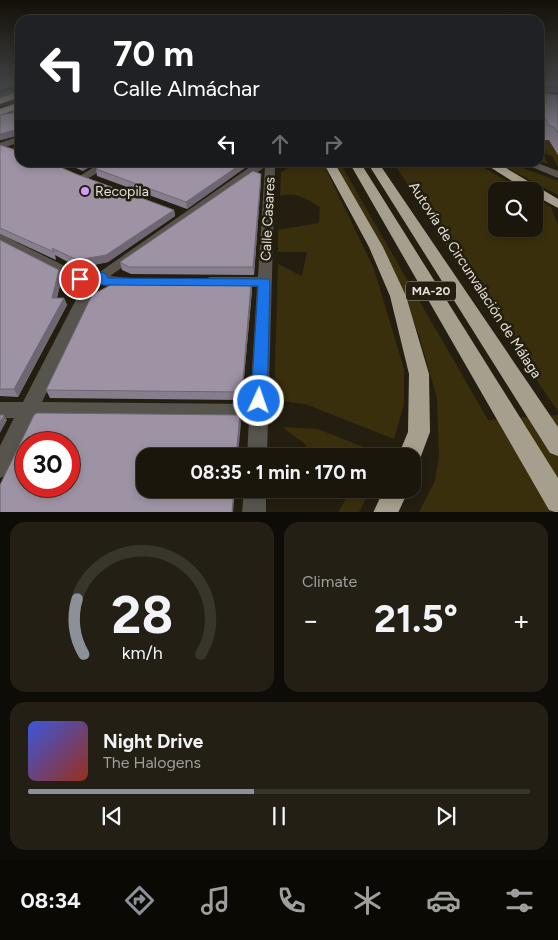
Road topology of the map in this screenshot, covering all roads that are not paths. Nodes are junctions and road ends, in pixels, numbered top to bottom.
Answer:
1 (15, 111) edge
2 (0, 116) edge
3 (15, 140) edge
4 (1, 146) edge
5 (15, 151) edge
6 (99, 167) edge
7 (259, 167) edge
8 (270, 167) edge
9 (331, 167) edge
10 (357, 167) edge
11 (375, 167) edge
12 (382, 167) edge
13 (495, 167) edge
14 (539, 167) edge
15 (558, 174) edge
16 (79, 175) joint
17 (100, 183) edge
18 (386, 184) junction
19 (558, 204) edge
20 (171, 209) edge
21 (188, 216) junction
22 (0, 238) edge
23 (103, 279) junction
24 (144, 282) edge
25 (194, 282) edge
26 (264, 282) junction
27 (84, 286) junction
28 (0, 410) edge
29 (28, 411) junction
30 (259, 412) junction
31 (558, 446) edge
32 (257, 448) edge
33 (413, 448) edge
34 (0, 468) edge
35 (255, 498) edge
36 (392, 498) edge
37 (558, 501) edge
38 (254, 512) edge
39 (385, 512) edge

1 - 2 street
3 - 4 street
4 - 5 street
6 - 16 street
7 - 21 street
8 - 26 street, Calle Casares
9 - 33 highway
10 - 37 highway, MA-20
11 - 18 highway, Autovía de Circunvalación de Málaga / MA-20
12 - 18 highway
13 - 19 highway
14 - 15 street
16 - 17 street
18 - 31 highway, Autovía de Circunvalación de Málaga / MA-20
20 - 21 street
21 - 23 street
22 - 27 street
23 - 24 street
23 - 27 street
25 - 26 street
26 - 30 street, Calle Casares
27 - 29 street
28 - 29 street
29 - 30 street
29 - 34 street
30 - 32 street, Calle Casares
35 - 38 street
36 - 39 highway

